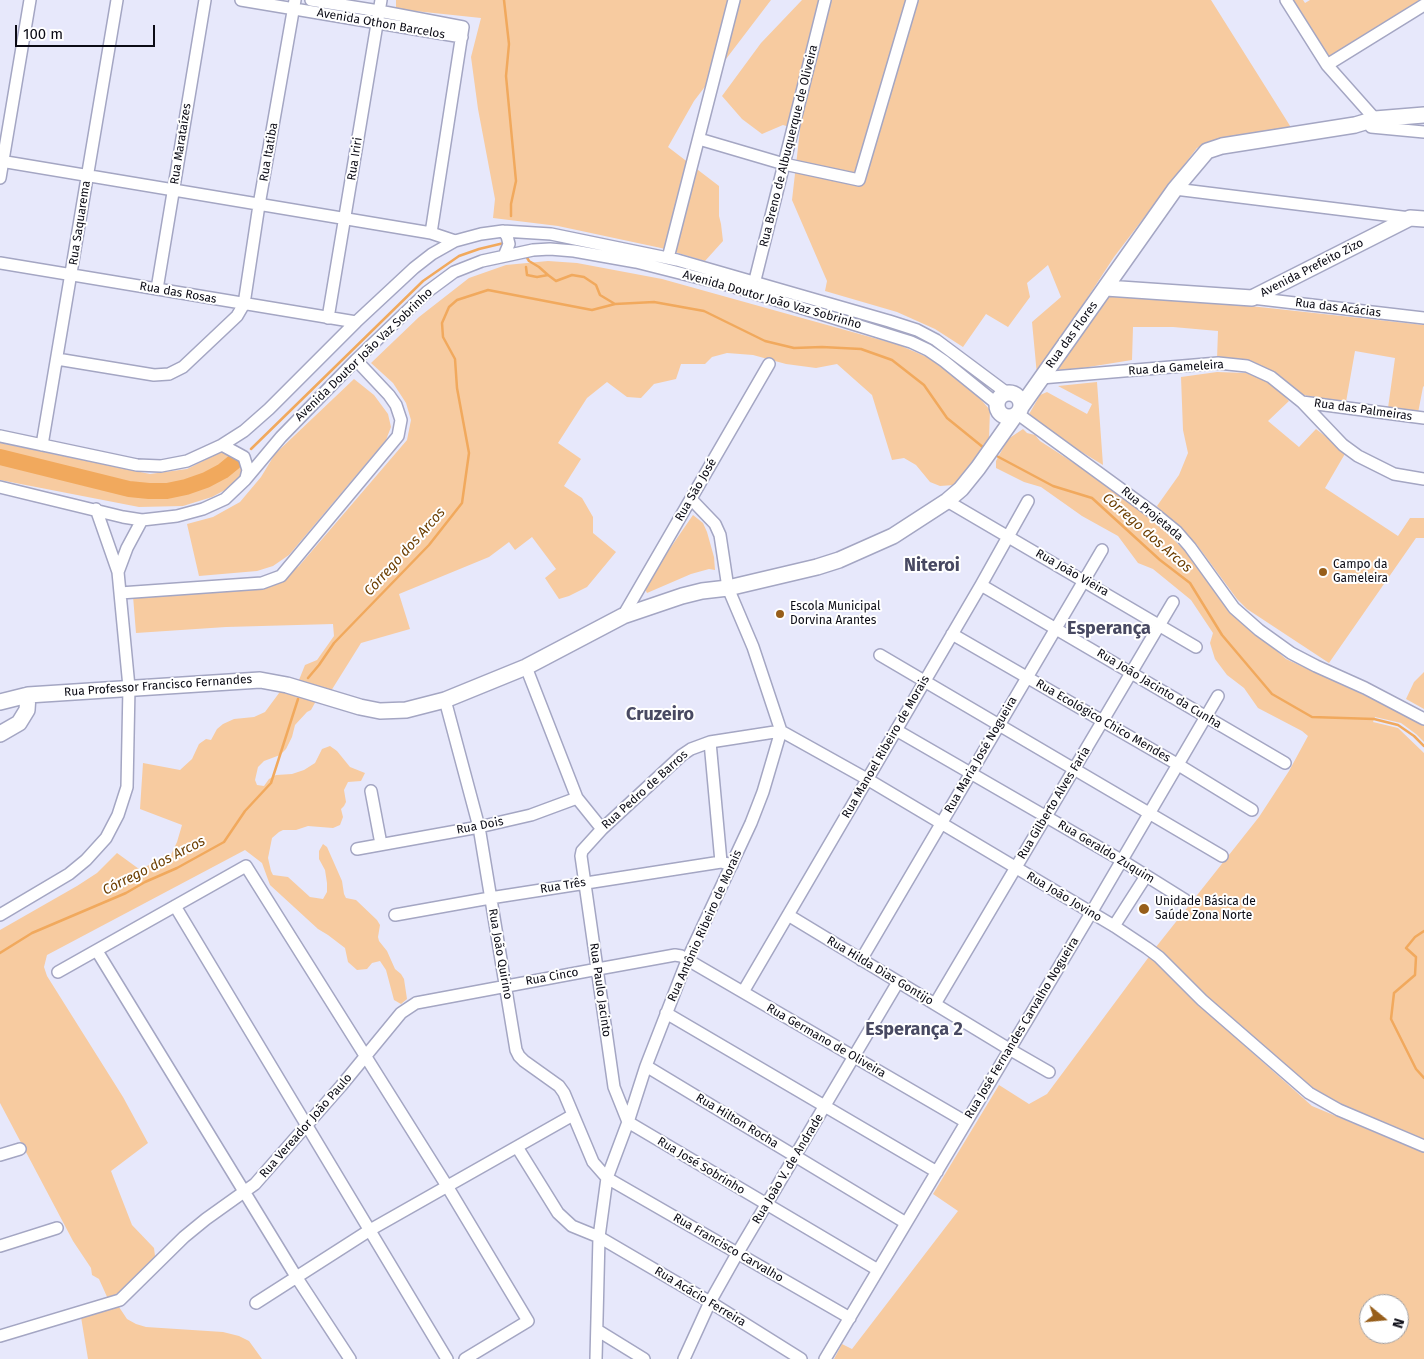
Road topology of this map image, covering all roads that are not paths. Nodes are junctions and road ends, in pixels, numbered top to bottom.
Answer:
1 (30, 0) edge
2 (117, 0) edge
3 (204, 0) edge
4 (241, 0) edge
5 (311, 0) edge
6 (734, 0) edge
7 (825, 0) edge
8 (912, 0) edge
9 (1286, 0) edge
10 (295, 4) edge
11 (380, 5) edge
12 (1424, 5) edge
13 (378, 23) junction
14 (462, 37) junction
15 (1327, 65) junction
16 (1424, 115) edge
17 (1376, 123) junction
18 (1424, 132) edge
19 (698, 139) junction
20 (1, 162) edge
21 (784, 164) junction
22 (87, 176) junction
23 (0, 178) edge
24 (1175, 189) junction
25 (173, 191) junction
26 (259, 205) junction
27 (1417, 218) edge
28 (345, 220) junction
29 (503, 231) junction
30 (431, 233) junction
31 (455, 242) junction
32 (504, 256) junction
33 (668, 258) junction
34 (0, 263) edge
35 (71, 274) junction
36 (753, 287) junction
37 (1106, 288) junction
38 (157, 289) junction
39 (1252, 298) junction
40 (244, 304) junction
41 (328, 318) junction
42 (1424, 318) edge
43 (356, 322) junction
44 (57, 359) junction
45 (356, 360) junction
46 (769, 364) dead end
47 (1039, 380) junction
48 (1003, 400) junction
49 (1302, 402) junction
50 (1018, 413) junction
51 (1424, 418) edge
52 (0, 436) edge
53 (42, 445) junction
54 (222, 445) junction
55 (993, 446) junction
56 (1424, 479) edge
57 (245, 480) junction
58 (0, 487) edge
59 (691, 499) junction
60 (947, 501) junction
61 (1028, 501) dead end
62 (96, 509) junction
63 (142, 520) junction
64 (1008, 536) junction
65 (1102, 550) dead end
66 (118, 572) junction
67 (1084, 580) junction
68 (981, 585) junction
69 (728, 588) junction
70 (120, 593) junction
71 (1173, 602) dead end
72 (623, 616) junction
73 (1160, 624) junction
74 (1056, 628) junction
75 (952, 634) junction
76 (1196, 646) dead end
77 (880, 655) dead end
78 (526, 667) junction
79 (1132, 672) junction
80 (1027, 676) junction
81 (925, 681) junction
82 (129, 687) junction
83 (28, 695) junction
84 (1218, 696) dead end
85 (445, 700) junction
86 (0, 702) edge
87 (1206, 716) junction
88 (1424, 719) edge
89 (1103, 721) junction
90 (999, 724) junction
91 (896, 730) junction
92 (781, 731) junction
93 (0, 734) edge
94 (710, 742) junction
95 (1285, 763) dead end
96 (1177, 764) junction
97 (1074, 770) junction
98 (971, 773) junction
99 (867, 779) junction
100 (371, 791) dead end
101 (577, 798) junction
102 (1252, 810) dead end
103 (1149, 813) junction
104 (1047, 816) junction
105 (941, 824) junction
106 (479, 827) junction
107 (602, 829) junction
108 (381, 844) junction
109 (357, 849) dead end
110 (581, 856) joint
111 (1222, 856) dead end
112 (1121, 860) junction
113 (726, 864) junction
114 (1015, 868) junction
115 (1146, 876) junction
116 (585, 883) junction
117 (490, 898) junction
118 (1185, 900) dead end
119 (175, 906) junction
120 (2, 911) edge
121 (1091, 913) junction
122 (395, 915) dead end
123 (788, 915) junction
124 (1114, 926) junction
125 (97, 951) junction
126 (688, 958) junction
127 (861, 960) junction
128 (598, 969) junction
129 (58, 972) dead end
130 (898, 982) junction
131 (505, 986) junction
132 (743, 992) junction
133 (416, 1003) joint
134 (935, 1004) junction
135 (666, 1013) junction
136 (1009, 1049) junction
137 (364, 1057) junction
138 (854, 1058) junction
139 (646, 1066) junction
140 (1049, 1072) dead end
141 (825, 1107) junction
142 (573, 1115) junction
143 (628, 1122) junction
144 (966, 1122) junction
145 (306, 1125) junction
146 (1424, 1146) edge
147 (516, 1147) junction
148 (20, 1149) dead end
149 (0, 1155) edge
150 (795, 1156) junction
151 (937, 1172) junction
152 (607, 1178) junction
153 (447, 1186) junction
154 (245, 1192) junction
155 (766, 1205) junction
156 (906, 1223) junction
157 (57, 1228) dead end
158 (370, 1230) junction
159 (599, 1237) junction
160 (0, 1246) edge
161 (737, 1254) junction
162 (878, 1270) junction
163 (297, 1278) junction
164 (710, 1302) junction
165 (256, 1303) dead end
166 (850, 1318) junction
167 (597, 1330) junction
168 (0, 1336) edge
169 (350, 1359) edge
170 (447, 1359) edge
171 (465, 1359) edge
172 (596, 1359) edge
173 (644, 1359) edge
174 (684, 1359) edge
175 (801, 1359) edge
176 (825, 1359) edge

1 - 20 street
2 - 22 street, Rua Saquarema
3 - 25 street, Rua Marataízes
4 - 10 street, Avenida Othon Barcelos
5 - 11 street, Avenida Othon Barcelos
6 - 19 street
7 - 21 street, Rua Breno de Albuquerque de Oliveira
8 - 21 street
9 - 15 street
10 - 13 street, Avenida Othon Barcelos
10 - 26 street, Rua Itatiba
11 - 13 street, Rua Iriri
11 - 14 street, Avenida Othon Barcelos
12 - 15 street
13 - 14 street, Avenida Othon Barcelos
13 - 28 street, Rua Iriri
14 - 30 street, Avenida Othon Barcelos
15 - 17 street
16 - 17 main road, Rua das Flores
17 - 18 street
17 - 24 main road, Rua das Flores
19 - 21 street
19 - 33 street
20 - 22 street
20 - 23 street
21 - 36 street, Rua Breno de Albuquerque de Oliveira
22 - 25 street
22 - 35 street, Rua Saquarema
24 - 27 street
24 - 37 main road, Rua das Flores
25 - 26 street
25 - 38 street, Rua Marataízes
26 - 28 street
26 - 40 street, Rua Itatiba
27 - 39 main road, Avenida Prefeito Zizo
28 - 30 street
28 - 41 street, Rua Iriri
29 - 31 street, Avenida Doutor João Vaz Sobrinho
29 - 32 street
29 - 33 street, Avenida Doutor João Vaz Sobrinho
30 - 31 street
31 - 43 street, Avenida Doutor João Vaz Sobrinho
32 - 36 street, Avenida Doutor João Vaz Sobrinho
32 - 45 street, Avenida Doutor João Vaz Sobrinho
33 - 36 street, Avenida Doutor João Vaz Sobrinho
34 - 35 street, Rua das Rosas
35 - 38 street, Rua das Rosas
35 - 44 street, Rua Saquarema
36 - 48 street, Avenida Doutor João Vaz Sobrinho
37 - 39 main road, Avenida Prefeito Zizo
37 - 47 main road, Rua das Flores
38 - 40 street, Rua das Rosas
39 - 42 street, Rua das Acácias
40 - 41 street, Rua das Rosas
40 - 44 street
41 - 43 street, Rua das Rosas
43 - 54 street, Avenida Doutor João Vaz Sobrinho
44 - 53 street, Rua Saquarema
45 - 57 street, Avenida Doutor João Vaz Sobrinho
45 - 70 street
46 - 59 street, Rua São José
47 - 48 main road
47 - 49 street, Rua da Gameleira
47 - 50 main road
48 - 50 main road
48 - 50 main road
48 - 55 main road
49 - 51 street, Rua das Palmeiras
49 - 56 street, Rua da Gameleira
50 - 55 main road
50 - 88 street, Rua Projetada
52 - 53 street, Avenida Doutor João Vaz Sobrinho
53 - 54 street, Avenida Doutor João Vaz Sobrinho
54 - 57 street
55 - 60 main road
57 - 63 street, Avenida Doutor João Vaz Sobrinho
58 - 62 street, Avenida Doutor João Vaz Sobrinho
59 - 69 street
59 - 72 street, Rua São José
60 - 64 street, Rua João Vieira
60 - 69 main road
61 - 64 street, Rua Manoel Ribeiro de Morais
62 - 63 street, Avenida Doutor João Vaz Sobrinho
62 - 66 street
63 - 66 street
64 - 67 street, Rua João Vieira
64 - 68 street, Rua Manoel Ribeiro de Morais
65 - 67 street, Rua Maria José Nogueira
66 - 70 street
67 - 73 street, Rua João Vieira
67 - 74 street, Rua Maria José Nogueira
68 - 74 street, Rua João Jacinto da Cunha
68 - 75 street, Rua Manoel Ribeiro de Morais
69 - 72 main road
69 - 92 street
70 - 82 street
71 - 73 street, Rua Gilberto Alves Faria
72 - 78 main road
73 - 76 street, Rua João Vieira
73 - 79 street, Rua Gilberto Alves Faria
74 - 79 street, Rua João Jacinto da Cunha
74 - 80 street, Rua Maria José Nogueira
75 - 80 street, Rua Ecológico Chico Mendes
75 - 81 street, Rua Manoel Ribeiro de Morais
77 - 81 street
78 - 85 main road
78 - 101 street
79 - 87 street, Rua João Jacinto da Cunha
79 - 89 street, Rua Gilberto Alves Faria
80 - 89 street, Rua Ecológico Chico Mendes
80 - 90 street, Rua Maria José Nogueira
81 - 90 street
81 - 91 street, Rua Manoel Ribeiro de Morais
82 - 83 main road, Rua Professor Francisco Fernandes
82 - 85 main road, Rua Professor Francisco Fernandes
82 - 120 street
83 - 86 main road, Rua Professor Francisco Fernandes
83 - 93 main road
84 - 87 street, Rua José Fernandes Carvalho Nogueira
85 - 106 street, Rua João Quirino
87 - 95 street, Rua João Jacinto da Cunha
87 - 96 street, Rua José Fernandes Carvalho Nogueira
89 - 96 street, Rua Ecológico Chico Mendes
89 - 97 street, Rua Gilberto Alves Faria
90 - 97 street
90 - 98 street, Rua Maria José Nogueira
91 - 98 street, Rua Geraldo Zuquim
91 - 99 street, Rua Manoel Ribeiro de Morais
92 - 94 street, Rua Pedro de Barros
92 - 99 street, Rua João Jovino
92 - 113 street, Rua Antônio Ribeiro de Morais
94 - 107 street, Rua Pedro de Barros
94 - 113 street
96 - 102 street, Rua Ecológico Chico Mendes
96 - 103 street, Rua José Fernandes Carvalho Nogueira
97 - 103 street
97 - 104 street, Rua Gilberto Alves Faria
98 - 104 street, Rua Geraldo Zuquim
98 - 105 street, Rua Maria José Nogueira
99 - 105 street, Rua João Jovino
99 - 123 street, Rua Manoel Ribeiro de Morais
100 - 108 street
101 - 106 street, Rua Dois
101 - 107 street
103 - 111 street
103 - 112 street, Rua José Fernandes Carvalho Nogueira
104 - 112 street, Rua Geraldo Zuquim
104 - 114 street, Rua Gilberto Alves Faria
105 - 114 street, Rua João Jovino
105 - 127 street, Rua Maria José Nogueira
106 - 108 street, Rua Dois
106 - 117 street, Rua João Quirino
107 - 110 street, Rua Pedro de Barros
108 - 109 street, Rua Dois
110 - 116 street, Rua Paulo Jacinto
112 - 115 street, Rua Geraldo Zuquim
112 - 121 street, Rua José Fernandes Carvalho Nogueira
113 - 116 street, Rua Três
113 - 126 street, Rua Antônio Ribeiro de Morais
114 - 121 street, Rua João Jovino
114 - 134 street, Rua Gilberto Alves Faria
115 - 118 street, Rua Geraldo Zuquim
115 - 124 street
116 - 117 street, Rua Três
116 - 128 street, Rua Paulo Jacinto
117 - 122 street, Rua Três
117 - 131 street, Rua João Quirino
119 - 125 street
119 - 137 street
119 - 145 street
121 - 124 street, Rua João Jovino
121 - 136 street, Rua José Fernandes Carvalho Nogueira
123 - 127 street, Rua Hilda Dias Gontijo
123 - 132 street, Rua Manoel Ribeiro de Morais
124 - 146 street, Rua João Jovino
125 - 129 street
125 - 154 street
126 - 128 street, Rua Cinco
126 - 132 street, Rua Germano de Oliveira
126 - 135 street, Rua Antônio Ribeiro de Morais
127 - 130 street, Rua Hilda Dias Gontijo
128 - 131 street, Rua Cinco
128 - 143 street, Rua Paulo Jacinto
130 - 134 street, Rua Hilda Dias Gontijo
130 - 138 street, Rua João V. de Andrade
131 - 133 street, Rua Cinco
131 - 142 street, Rua João Quirino
132 - 138 street, Rua Germano de Oliveira
133 - 137 street, Rua Vereador João Paulo
134 - 136 street, Rua Hilda Dias Gontijo
135 - 139 street, Rua Antônio Ribeiro de Morais
135 - 141 street
136 - 140 street, Rua Hilda Dias Gontijo
136 - 144 street, Rua José Fernandes Carvalho Nogueira
137 - 145 street, Rua Vereador João Paulo
137 - 153 street
138 - 141 street, Rua João V. de Andrade
138 - 144 street, Rua Germano de Oliveira
139 - 143 street, Rua Antônio Ribeiro de Morais
139 - 150 street, Rua Hilton Rocha
141 - 150 street, Rua João V. de Andrade
141 - 151 street
142 - 147 street
142 - 152 street, Rua João Quirino
143 - 152 street, Rua Antônio Ribeiro de Morais
143 - 155 street, Rua José Sobrinho
144 - 151 street, Rua José Fernandes Carvalho Nogueira
145 - 154 street, Rua Vereador João Paulo
145 - 158 street
147 - 153 street
147 - 159 street, Rua Acácio Ferreira
148 - 149 street
150 - 155 street, Rua João V. de Andrade
150 - 156 street, Rua Hilton Rocha
151 - 156 street, Rua José Fernandes Carvalho Nogueira
152 - 159 street, Rua Antônio Ribeiro de Morais
152 - 161 street, Rua Francisco Carvalho
153 - 158 street
153 - 171 street
154 - 163 street
154 - 168 street, Rua Vereador João Paulo
155 - 161 street, Rua João V. de Andrade
155 - 162 street, Rua José Sobrinho
156 - 162 street, Rua José Fernandes Carvalho Nogueira
157 - 160 street
158 - 163 street
158 - 170 street
159 - 164 street, Rua Acácio Ferreira
159 - 167 street, Rua Antônio Ribeiro de Morais
161 - 164 street, Rua João V. de Andrade
161 - 166 street, Rua Francisco Carvalho
162 - 166 street, Rua José Fernandes Carvalho Nogueira
163 - 165 street
163 - 169 street
164 - 174 street, Rua João V. de Andrade
164 - 175 street, Rua Acácio Ferreira
166 - 176 street, Rua José Fernandes Carvalho Nogueira
167 - 172 street, Rua Antônio Ribeiro de Morais
167 - 173 street

